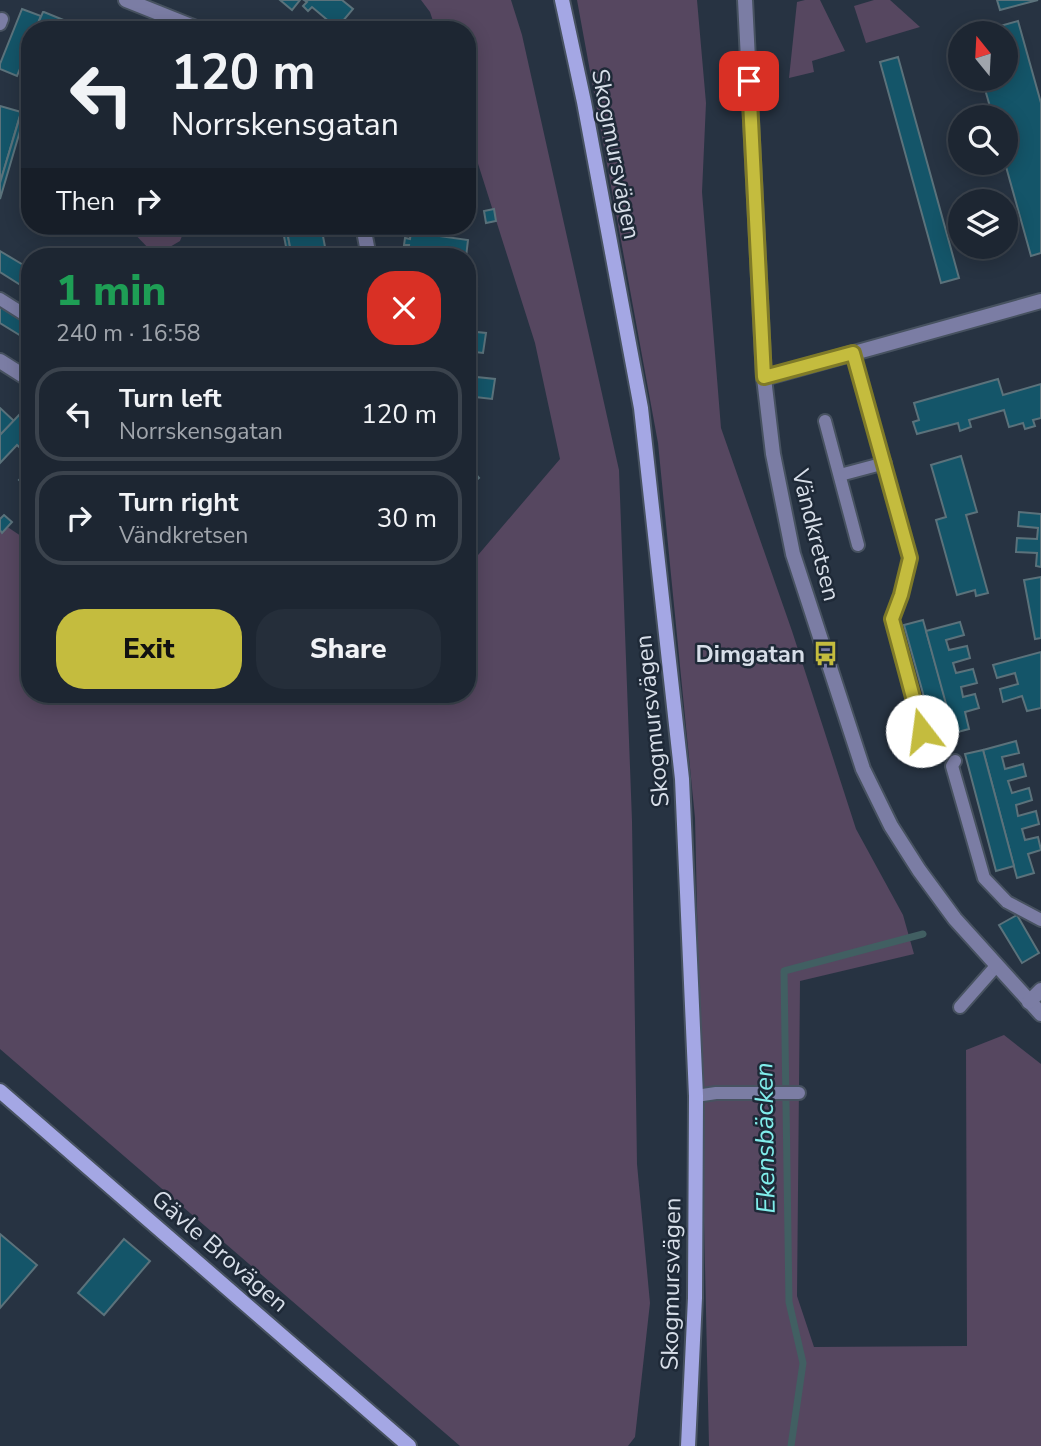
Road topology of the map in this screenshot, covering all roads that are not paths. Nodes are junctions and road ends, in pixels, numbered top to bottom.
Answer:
1 (126, 0) edge
2 (562, 0) edge
3 (745, 0) edge
4 (178, 21) edge
5 (0, 299) edge
6 (1041, 302) edge
7 (21, 312) edge
8 (853, 353) junction
9 (0, 361) edge
10 (21, 374) edge
11 (764, 377) junction
12 (825, 421) dead end
13 (885, 463) junction
14 (840, 475) junction
15 (858, 545) dead end
16 (933, 750) dead end
17 (955, 761) dead end
18 (1041, 920) edge
19 (997, 965) junction
20 (1041, 990) edge
21 (1029, 1002) junction
22 (960, 1007) dead end
23 (1041, 1014) edge
24 (0, 1091) edge
25 (799, 1093) dead end
26 (696, 1096) junction
27 (409, 1446) edge
28 (688, 1446) edge

1 - 4 street
2 - 26 street, Skogmursvägen
3 - 11 street, Vändkretsen
5 - 7 lane
6 - 8 street
8 - 11 street
8 - 13 lane
9 - 10 street
11 - 19 street, Vändkretsen
12 - 14 lane
13 - 14 lane
13 - 16 lane
14 - 15 lane
17 - 18 lane
19 - 21 street, Vändkretsen
19 - 22 lane
20 - 21 street
21 - 23 street, Vändkretsen
24 - 27 street, Gävle Brovägen
25 - 26 lane
26 - 28 street, Skogmursvägen

